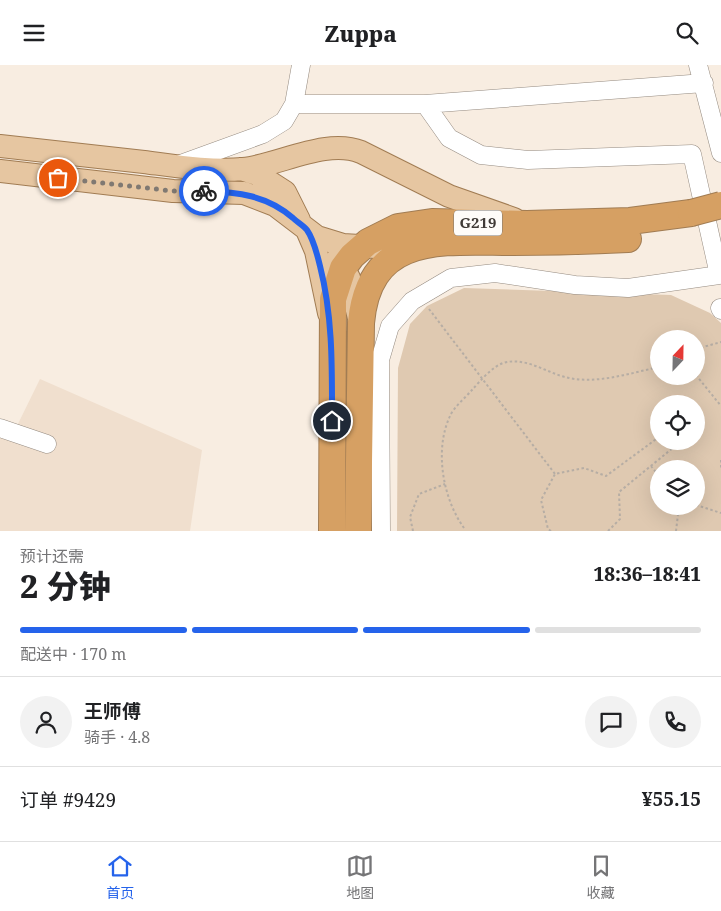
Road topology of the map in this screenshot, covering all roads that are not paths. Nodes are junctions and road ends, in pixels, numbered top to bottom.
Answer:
1 (301, 65) edge
2 (698, 65) edge
3 (704, 83) junction
4 (294, 104) junction
5 (425, 104) junction
6 (0, 146) edge
7 (721, 153) edge
8 (175, 166) junction
9 (241, 169) junction
10 (0, 171) edge
11 (721, 205) edge
12 (693, 221) junction
13 (721, 222) edge
14 (527, 224) junction
15 (307, 230) junction
16 (422, 245) junction
17 (361, 247) junction
18 (343, 268) junction
19 (361, 323) junction
20 (332, 329) junction
21 (0, 428) edge
22 (47, 444) dead end
23 (332, 531) edge
24 (358, 531) edge
25 (381, 531) edge

1 - 4 street
2 - 3 street
3 - 5 street
3 - 7 street
4 - 5 street
4 - 8 street
5 - 25 street
6 - 8 main road
8 - 9 main road
9 - 14 main road
9 - 15 main road
10 - 15 main road
11 - 12 highway, G219, bridge
12 - 13 highway, G219
12 - 14 highway, G219
12 - 16 highway, G219
14 - 17 highway, G219
15 - 17 main road
15 - 18 main road
15 - 20 main road
16 - 17 main road
16 - 19 highway, G219
17 - 18 highway, G219
18 - 19 main road
18 - 20 highway, G219
19 - 24 highway, G219
20 - 23 highway, G219
21 - 22 street

